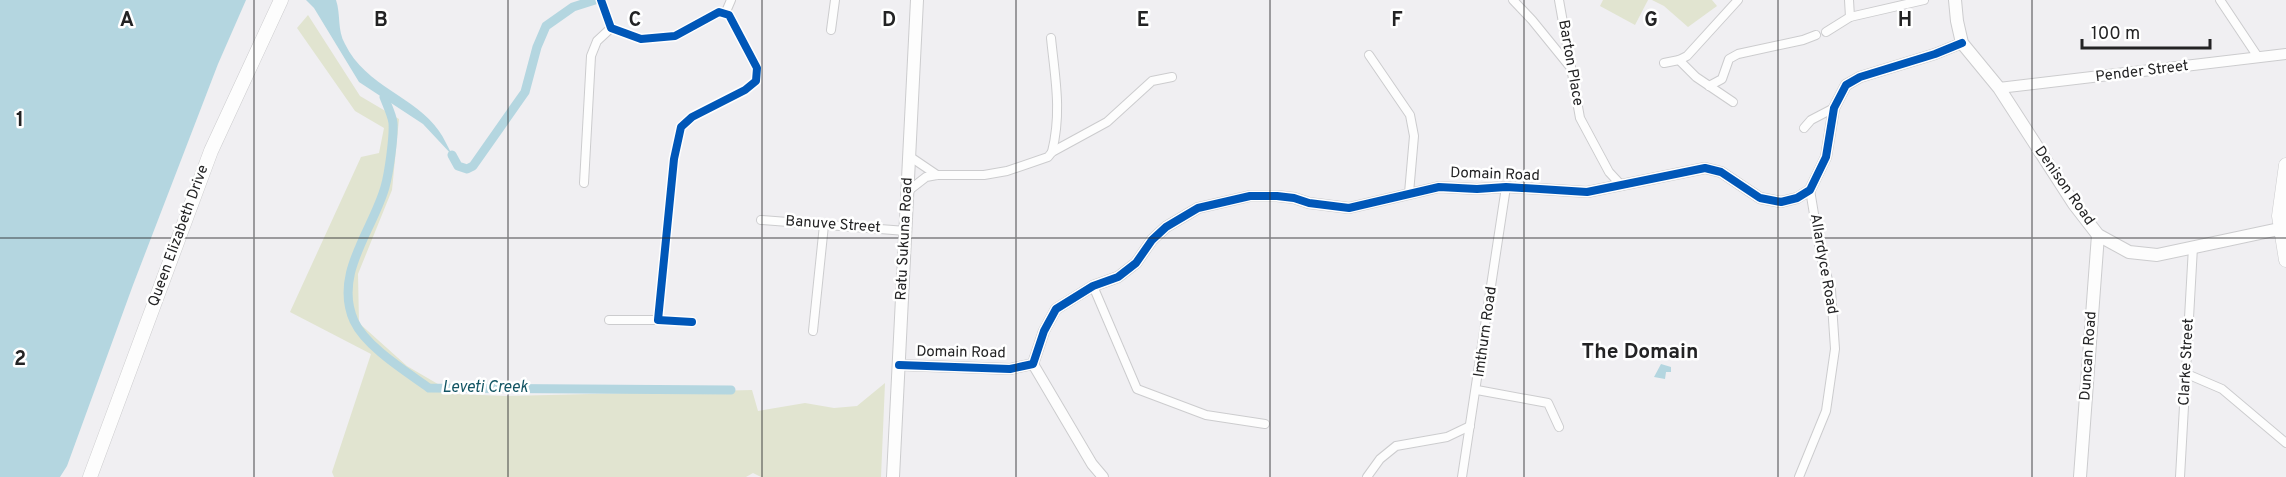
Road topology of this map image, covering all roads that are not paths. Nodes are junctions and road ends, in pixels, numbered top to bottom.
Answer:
1 (281, 0) edge
2 (731, 0) edge
3 (835, 0) edge
4 (917, 0) edge
5 (1513, 0) edge
6 (1559, 0) edge
7 (1738, 0) edge
8 (1849, 0) edge
9 (1924, 0) edge
10 (1955, 0) edge
11 (2220, 0) edge
12 (602, 2) edge
13 (725, 14) junction
14 (1850, 17) junction
15 (611, 28) junction
16 (831, 30) dead end
17 (1826, 32) dead end
18 (1816, 35) dead end
19 (1051, 38) dead end
20 (1962, 43) junction
21 (2286, 54) edge
22 (1369, 55) dead end
23 (2258, 57) junction
24 (1679, 60) junction
25 (1664, 63) dead end
26 (1571, 68) junction
27 (1172, 77) dead end
28 (1708, 86) junction
29 (1999, 88) junction
30 (1733, 102) dead end
31 (1834, 108) junction
32 (1804, 128) dead end
33 (1052, 152) junction
34 (909, 156) junction
35 (2286, 165) edge
36 (937, 175) junction
37 (584, 183) dead end
38 (1622, 186) junction
39 (1506, 187) junction
40 (1810, 190) junction
41 (908, 191) junction
42 (1409, 193) junction
43 (761, 220) dead end
44 (824, 225) junction
45 (2279, 229) junction
46 (906, 231) junction
47 (2098, 235) junction
48 (2193, 247) junction
49 (2286, 260) edge
50 (1092, 286) junction
51 (609, 320) dead end
52 (657, 320) junction
53 (692, 322) dead end
54 (813, 331) dead end
55 (1033, 364) junction
56 (899, 365) junction
57 (2187, 374) junction
58 (1477, 390) junction
59 (1265, 424) dead end
60 (1470, 426) junction
61 (1559, 427) dead end
62 (2286, 443) edge
63 (90, 477) edge
64 (892, 477) edge
65 (1103, 477) edge
66 (1367, 477) edge
67 (1462, 477) edge
68 (1799, 477) edge
69 (2080, 477) edge
70 (2180, 477) edge

1 - 63 main road, Queen Elizabeth Drive
2 - 13 street
3 - 16 street
4 - 34 main road, Ratu Sukuna Road
5 - 26 street
6 - 26 street, Barton Place
7 - 24 street
8 - 14 street
9 - 14 street
10 - 20 main road
11 - 23 street
12 - 15 street
13 - 15 street
13 - 52 street
14 - 17 street
15 - 37 street
18 - 28 street
19 - 33 street
20 - 29 main road, Denison Road
20 - 31 street
21 - 23 street, Pender Street
22 - 42 street
23 - 29 street, Pender Street
24 - 25 street
24 - 28 street
26 - 38 street, Barton Place
27 - 33 street
28 - 30 street
29 - 47 main road, Denison Road
31 - 32 street
31 - 40 street
33 - 36 street
34 - 36 street
34 - 41 main road, Ratu Sukuna Road
35 - 45 main road
36 - 41 street
38 - 39 street, Domain Road
38 - 40 street, Domain Road
39 - 42 street, Domain Road
39 - 58 street, Imthurn Road
40 - 68 street, Allardyce Road
41 - 46 main road, Ratu Sukuna Road
42 - 50 street, Domain Road
43 - 44 street, Banuve Street
44 - 46 street, Banuve Street
44 - 54 street
45 - 48 main road, Denison Road
45 - 49 main road
46 - 56 main road, Ratu Sukuna Road
47 - 48 main road, Denison Road
47 - 69 main road, Duncan Road
48 - 57 street, Clarke Street
50 - 55 street, Domain Road
50 - 59 street
51 - 52 street
52 - 53 street
55 - 56 street, Domain Road
55 - 65 street
56 - 64 main road, Ratu Sukuna Road
57 - 62 street
57 - 70 street, Clarke Street
58 - 60 street, Imthurn Road
58 - 61 street
60 - 66 street
60 - 67 street, Imthurn Road

